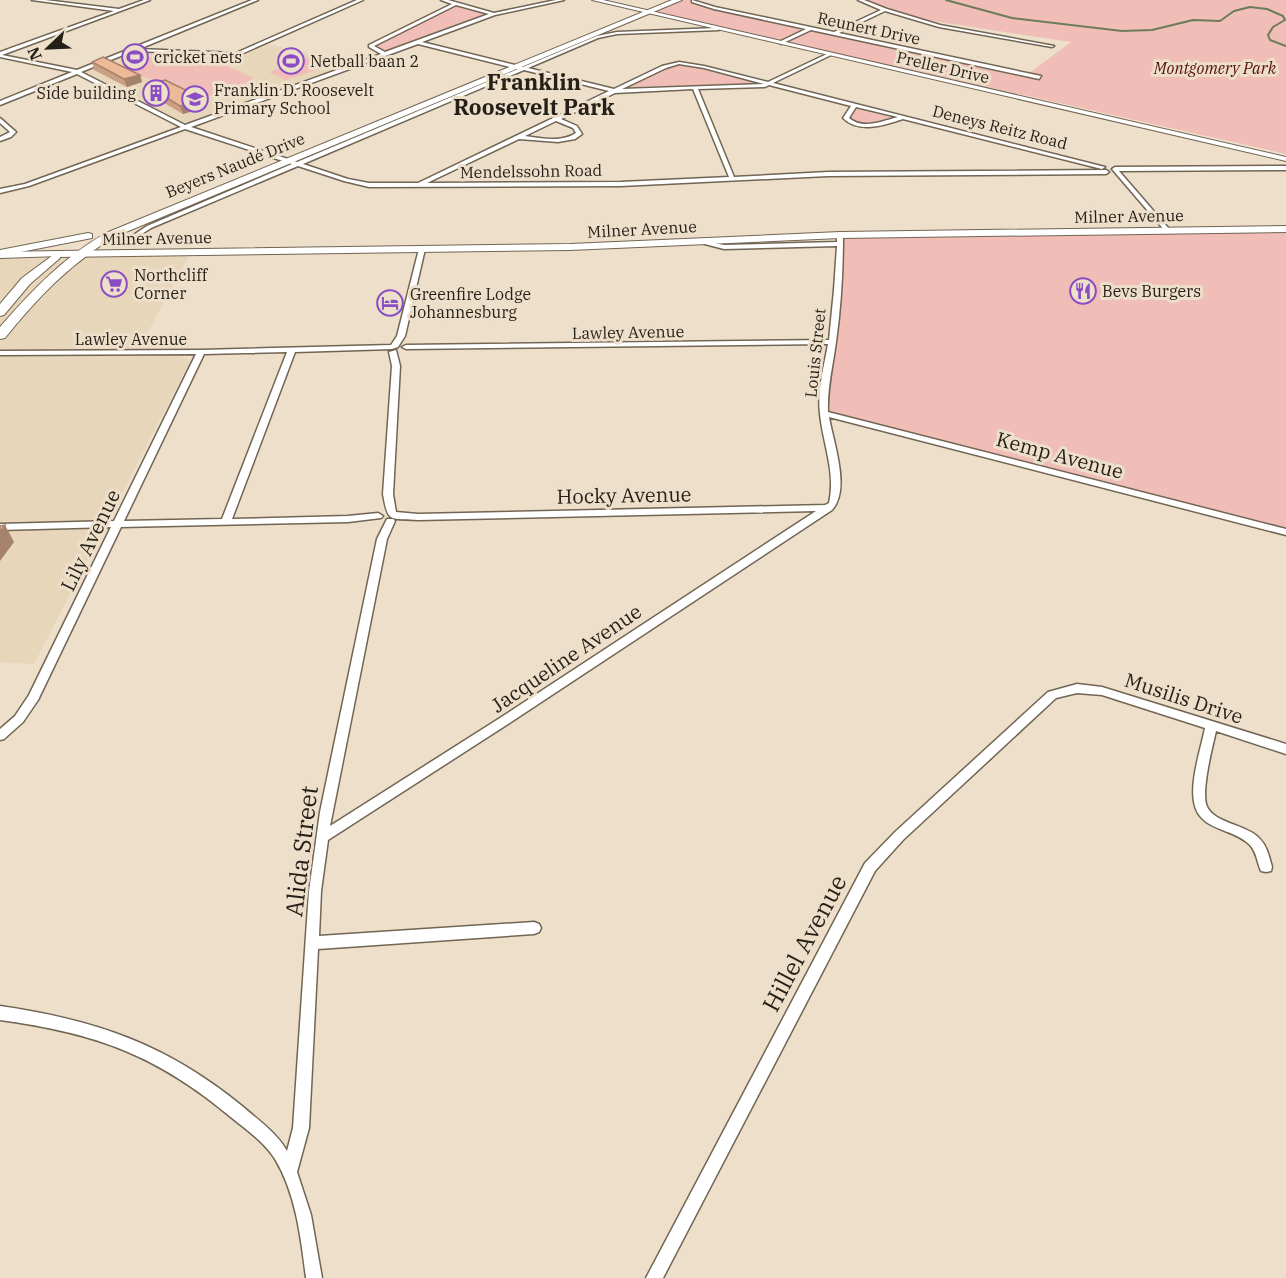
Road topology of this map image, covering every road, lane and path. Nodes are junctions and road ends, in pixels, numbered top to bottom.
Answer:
1 (34, 0) edge
2 (148, 0) edge
3 (256, 0) edge
4 (361, 0) edge
5 (443, 0) edge
6 (562, 0) edge
7 (595, 0) edge
8 (663, 0) edge
9 (678, 0) edge
10 (695, 0) edge
11 (860, 0) edge
12 (455, 3) junction
13 (119, 10) junction
14 (885, 10) junction
15 (640, 11) junction
16 (494, 14) junction
17 (812, 28) junction
18 (717, 29) junction
19 (836, 33) junction
20 (417, 42) junction
21 (781, 44) junction
22 (1052, 46) dead end
23 (133, 50) junction
24 (384, 54) junction
25 (829, 54) junction
26 (0, 55) edge
27 (506, 63) junction
28 (521, 67) junction
29 (77, 72) junction
30 (1039, 78) dead end
31 (770, 84) junction
32 (695, 88) junction
33 (615, 91) junction
34 (0, 103) edge
35 (854, 105) junction
36 (904, 118) junction
37 (557, 119) junction
38 (0, 120) edge
39 (185, 127) junction
40 (520, 136) junction
41 (0, 139) edge
42 (1286, 159) edge
43 (288, 161) junction
44 (1286, 168) edge
45 (1111, 170) junction
46 (732, 178) junction
47 (417, 186) junction
48 (0, 191) edge
49 (1286, 229) edge
50 (1168, 231) junction
51 (88, 236) junction
52 (102, 239) junction
53 (840, 240) junction
54 (125, 243) dead end
55 (422, 249) junction
56 (108, 253) junction
57 (0, 254) edge
58 (58, 254) junction
59 (77, 254) junction
60 (0, 312) edge
61 (0, 335) edge
62 (401, 336) junction
63 (832, 342) junction
64 (393, 348) junction
65 (405, 348) junction
66 (292, 350) junction
67 (201, 352) junction
68 (0, 353) edge
69 (396, 366) junction
70 (824, 413) junction
71 (388, 494) junction
72 (830, 508) junction
73 (392, 517) junction
74 (379, 518) junction
75 (226, 521) junction
76 (119, 524) junction
77 (0, 527) edge
78 (1286, 532) edge
79 (382, 539) junction
80 (1069, 688) joint
81 (1211, 725) junction
82 (0, 736) edge
83 (1286, 749) edge
84 (323, 837) junction
85 (1266, 867) dead end
86 (534, 928) dead end
87 (312, 943) junction
88 (0, 1013) edge
89 (289, 1172) junction
90 (314, 1278) edge
91 (654, 1278) edge

1 - 13 street
2 - 13 street
3 - 23 street
4 - 23 street
5 - 12 street
6 - 16 street
7 - 15 main road, Preller Drive
8 - 15 main road, Beyers Naudé Drive
9 - 15 main road, Beyers Naudé Drive
10 - 17 street, Reunert Drive
11 - 14 street
12 - 16 street
12 - 24 street
13 - 26 street
14 - 19 street
14 - 22 street
15 - 18 main road, Preller Drive
15 - 27 main road, Beyers Naudé Drive
15 - 28 main road, Beyers Naudé Drive
16 - 20 street
17 - 19 street, Reunert Drive
17 - 21 street
18 - 21 main road, Preller Drive
18 - 28 street, Beyers Naudé Drive
19 - 30 street, Reunert Drive
20 - 24 street
20 - 27 street
21 - 25 main road, Preller Drive
23 - 29 street
24 - 39 street
25 - 31 street
25 - 42 main road, Preller Drive
26 - 29 street, Mendelssohn Road
27 - 28 street
27 - 43 main road, Beyers Naudé Drive
28 - 33 street
28 - 43 main road, Beyers Naudé Drive
29 - 34 street
29 - 39 street, Mendelssohn Road
31 - 32 street, Deneys Reitz Road
31 - 33 street, Deneys Reitz Road
31 - 35 street, Deneys Reitz Road
32 - 33 street, Deneys Reitz Road
32 - 46 street
33 - 37 street, Deneys Reitz Road
35 - 36 street, Deneys Reitz Road
35 - 36 street, Deneys Reitz Road
36 - 45 street, Deneys Reitz Road
37 - 40 street, Deneys Reitz Road
37 - 40 street
38 - 41 street
39 - 43 street, Mendelssohn Road
39 - 48 street
40 - 47 street, Deneys Reitz Road
43 - 47 street, Mendelssohn Road
43 - 51 main road, Beyers Naudé Drive
43 - 52 main road, Beyers Naudé Drive
43 - 54 street, Beyers Naudé Drive
44 - 45 street, Mendelssohn Road
45 - 46 street, Mendelssohn Road
45 - 50 street, Deneys Reitz Road
46 - 47 street, Mendelssohn Road
49 - 50 main road, Milner Avenue
50 - 53 main road, Milner Avenue
51 - 57 main road
51 - 58 main road, Beyers Naudé Drive
52 - 56 main road
52 - 59 main road, Beyers Naudé Drive
53 - 55 main road, Milner Avenue
53 - 63 street, Louis Street
55 - 56 main road, Milner Avenue
55 - 62 street
56 - 59 main road, Milner Avenue
57 - 58 street, Milner Avenue
58 - 59 main road, Milner Avenue
58 - 60 main road, Beyers Naudé Drive
59 - 61 main road, Beyers Naudé Drive
62 - 64 street
62 - 65 street
63 - 65 street, Lawley Avenue
63 - 70 street, Louis Street
64 - 65 street, Lawley Avenue
64 - 66 street, Lawley Avenue
64 - 69 street, Alida Street
65 - 69 street, Alida Street
66 - 67 street, Lawley Avenue
66 - 75 street
67 - 68 street, Lawley Avenue
67 - 76 street, Lily Avenue
69 - 71 street, Alida Street
70 - 72 street, Louis Street
70 - 78 street, Kemp Avenue
71 - 73 street, Alida Street
71 - 74 street, Alida Street
72 - 73 street, Hocky Avenue
72 - 84 street, Jacqueline Avenue
73 - 74 street, Hocky Avenue
73 - 79 street, Alida Street
74 - 75 street
74 - 79 street, Alida Street
75 - 76 street
76 - 77 street
76 - 82 street, Lily Avenue
79 - 84 street, Alida Street
80 - 81 street, Musilis Drive
80 - 91 street, Hillel Avenue
81 - 83 street, Musilis Drive
81 - 85 street
84 - 87 street, Alida Street
86 - 87 street
87 - 89 street, Alida Street
88 - 89 street
89 - 90 street

